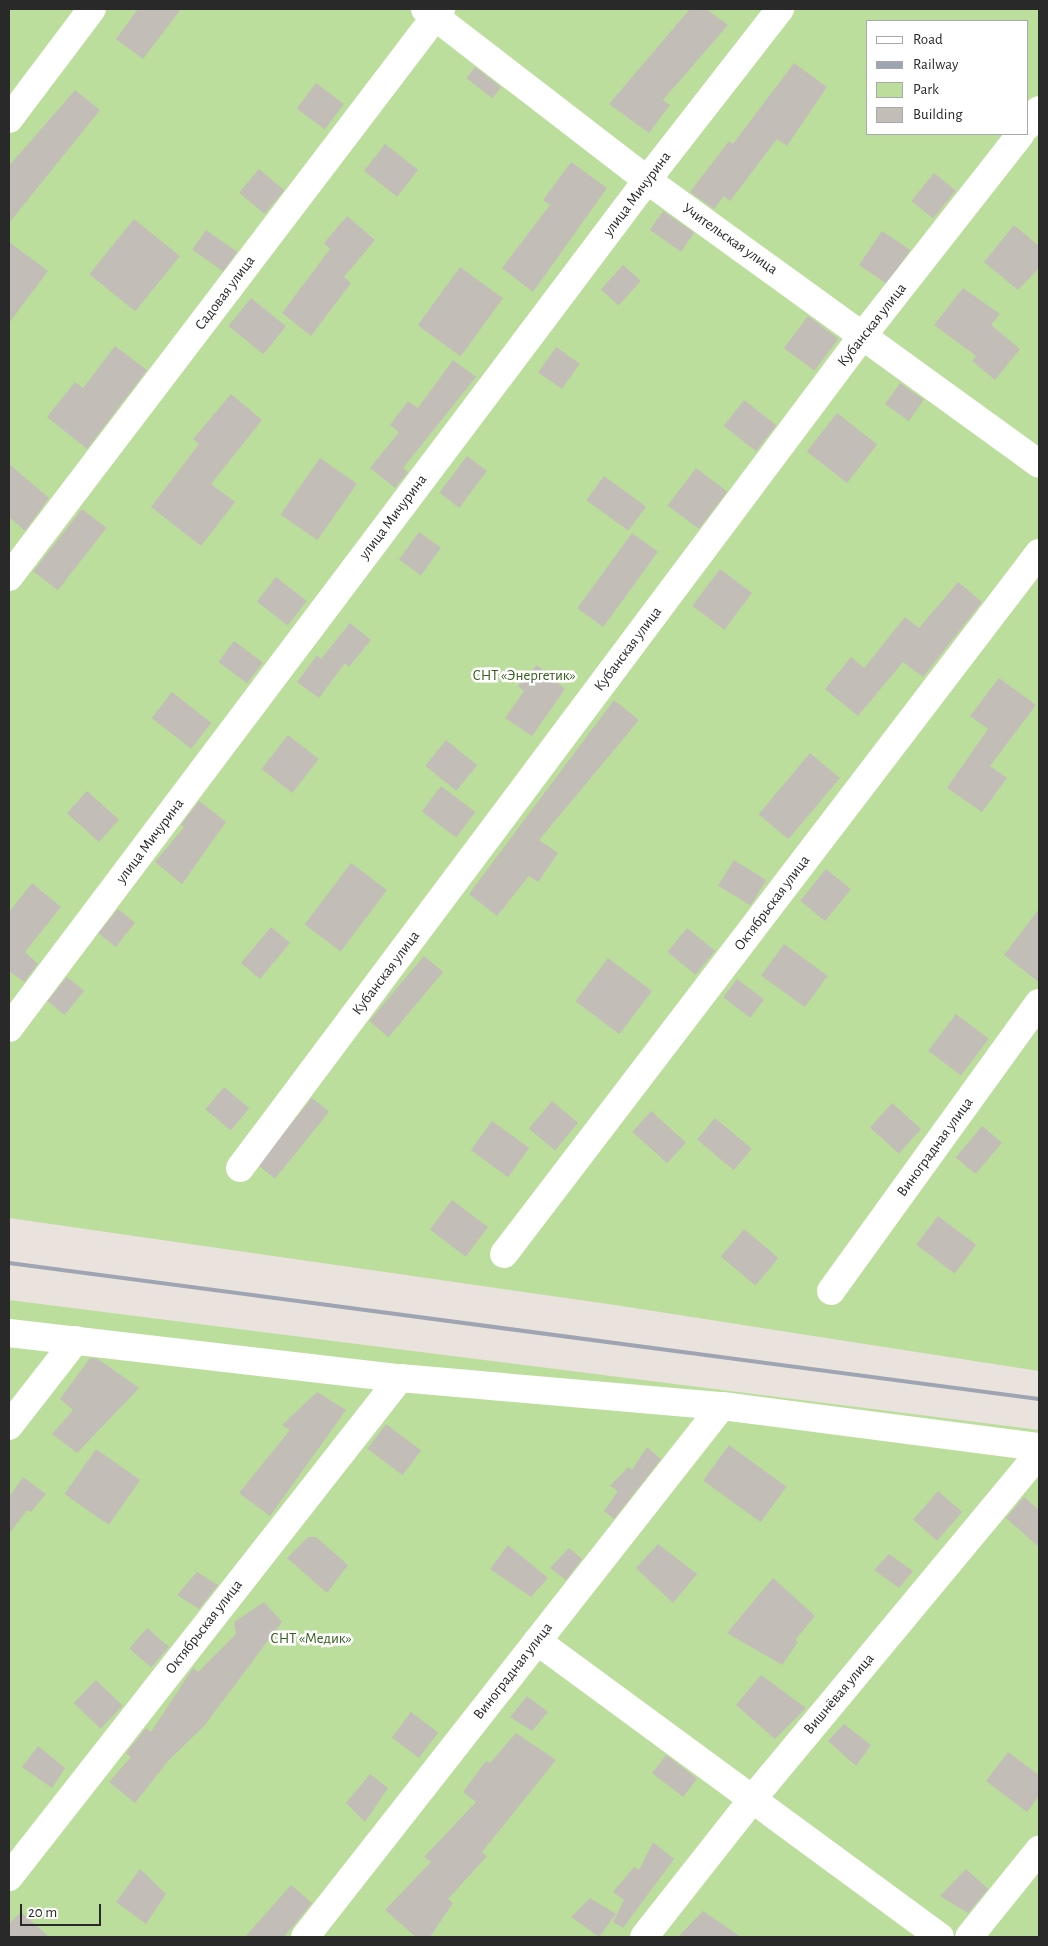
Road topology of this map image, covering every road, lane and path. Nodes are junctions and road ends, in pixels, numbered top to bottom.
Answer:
1 (92, 9) edge
2 (780, 9) edge
3 (434, 11) edge
4 (1039, 110) edge
5 (9, 119) edge
6 (1028, 125) edge
7 (1019, 135) edge
8 (647, 180) junction
9 (864, 334) junction
10 (1039, 464) edge
11 (1039, 553) edge
12 (9, 577) edge
13 (1039, 1003) edge
14 (9, 1028) edge
15 (240, 1168) dead end
16 (504, 1254) dead end
17 (831, 1291) dead end
18 (9, 1333) edge
19 (76, 1340) junction
20 (400, 1378) junction
21 (722, 1406) junction
22 (9, 1426) edge
23 (1039, 1447) edge
24 (1039, 1454) edge
25 (537, 1640) junction
26 (754, 1797) junction
27 (1039, 1850) edge
28 (9, 1877) edge
29 (305, 1937) edge
30 (644, 1937) edge
31 (940, 1937) edge
32 (969, 1937) edge

1 - 5 street
2 - 8 street, улица Мичурина
3 - 8 street, Учительская улица
3 - 12 street, Садовая улица
4 - 6 street
7 - 9 street, Кубанская улица
8 - 9 street, Учительская улица
8 - 14 street, улица Мичурина
9 - 10 street, Учительская улица
9 - 15 street, Кубанская улица
11 - 16 street, Октябрьская улица
13 - 17 street, Виноградная улица
18 - 19 street
19 - 20 street
19 - 22 street
20 - 21 street
20 - 28 street, Октябрьская улица
21 - 23 street
21 - 25 street, Виноградная улица
24 - 26 street, Вишнёвая улица
25 - 26 street
25 - 29 street, Виноградная улица
26 - 30 street, Вишнёвая улица
26 - 31 street
27 - 32 street

